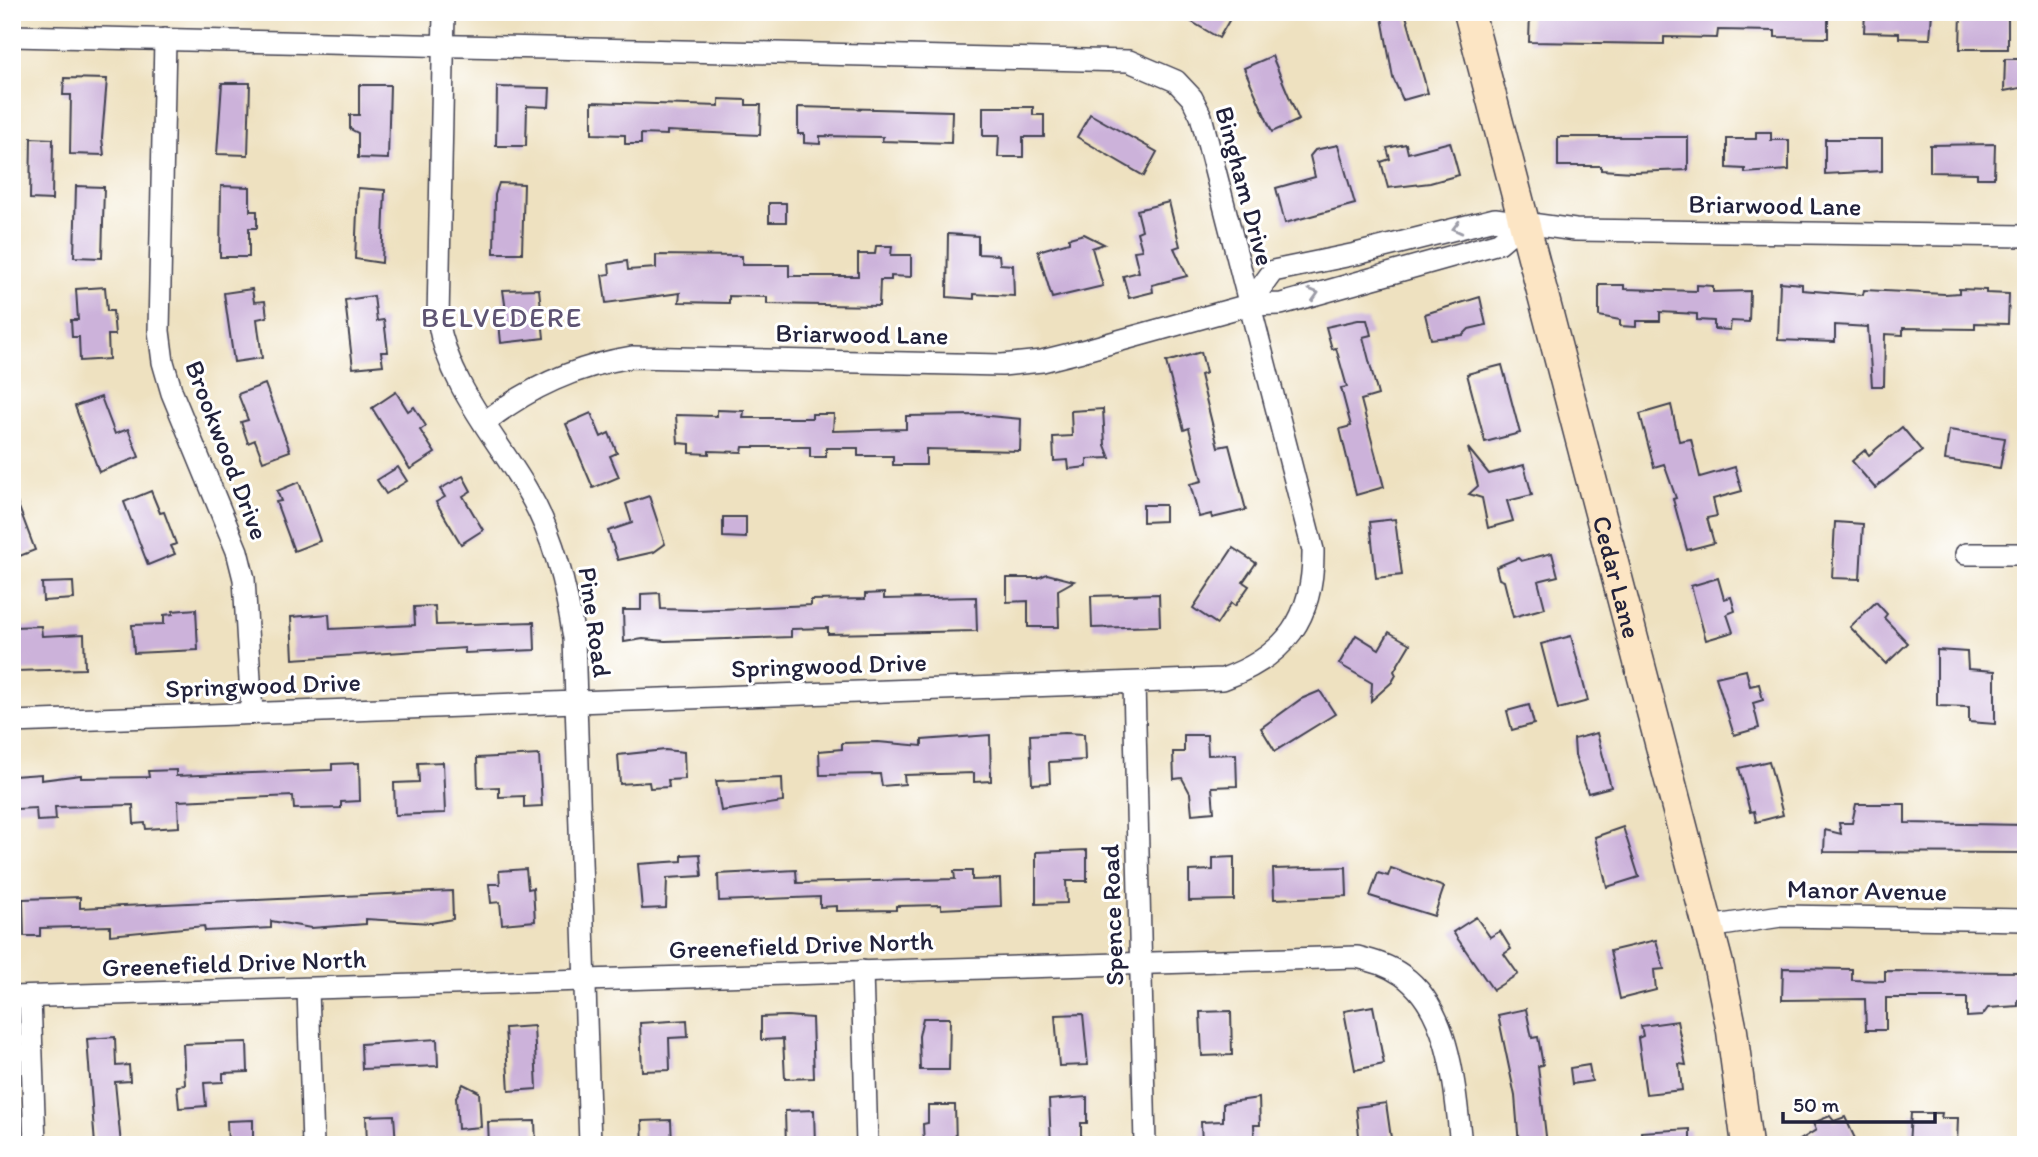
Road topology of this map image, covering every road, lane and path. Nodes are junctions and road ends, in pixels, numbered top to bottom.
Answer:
1 (444, 12) edge
2 (1469, 12) edge
3 (12, 36) edge
4 (165, 39) junction
5 (444, 46) junction
6 (1524, 222) junction
7 (2026, 236) edge
8 (1248, 304) junction
9 (484, 423) junction
10 (1966, 554) dead end
11 (2026, 554) edge
12 (1134, 683) junction
13 (577, 702) junction
14 (252, 713) junction
15 (12, 722) edge
16 (2026, 920) edge
17 (1709, 927) junction
18 (1142, 963) junction
19 (863, 971) junction
20 (585, 979) junction
21 (308, 989) junction
22 (21, 997) edge
23 (35, 1145) edge
24 (313, 1145) edge
25 (590, 1145) edge
26 (867, 1145) edge
27 (1145, 1145) edge
28 (1461, 1145) edge
29 (1746, 1145) edge

1 - 5 street, Pine Road
2 - 6 main road, Cedar Lane
3 - 4 street, Bingham Drive
4 - 5 street, Bingham Drive
4 - 14 street, Brookwood Drive
5 - 8 street, Bingham Drive
5 - 9 street, Pine Road
6 - 7 street, Briarwood Lane
8 -> 6 street, Briarwood Lane
6 -> 8 street, Briarwood Lane
6 - 17 main road, Cedar Lane
8 - 9 street, Briarwood Lane
8 - 12 street, Springwood Drive
9 - 13 street, Pine Road
10 - 11 street
12 - 13 street, Springwood Drive
12 - 18 street, Spence Road
13 - 14 street, Springwood Drive
13 - 20 street, Pine Road
14 - 15 street, Springwood Drive
16 - 17 street, Manor Avenue
17 - 29 main road, Cedar Lane
18 - 19 street, Greenefield Drive North
18 - 27 street, Spence Road
18 - 28 street, Greenefield Drive North
19 - 20 street, Greenefield Drive North
19 - 26 street
20 - 21 street, Greenefield Drive North
20 - 25 street, Pine Road
21 - 22 street, Greenefield Drive North
21 - 24 street
22 - 23 street

